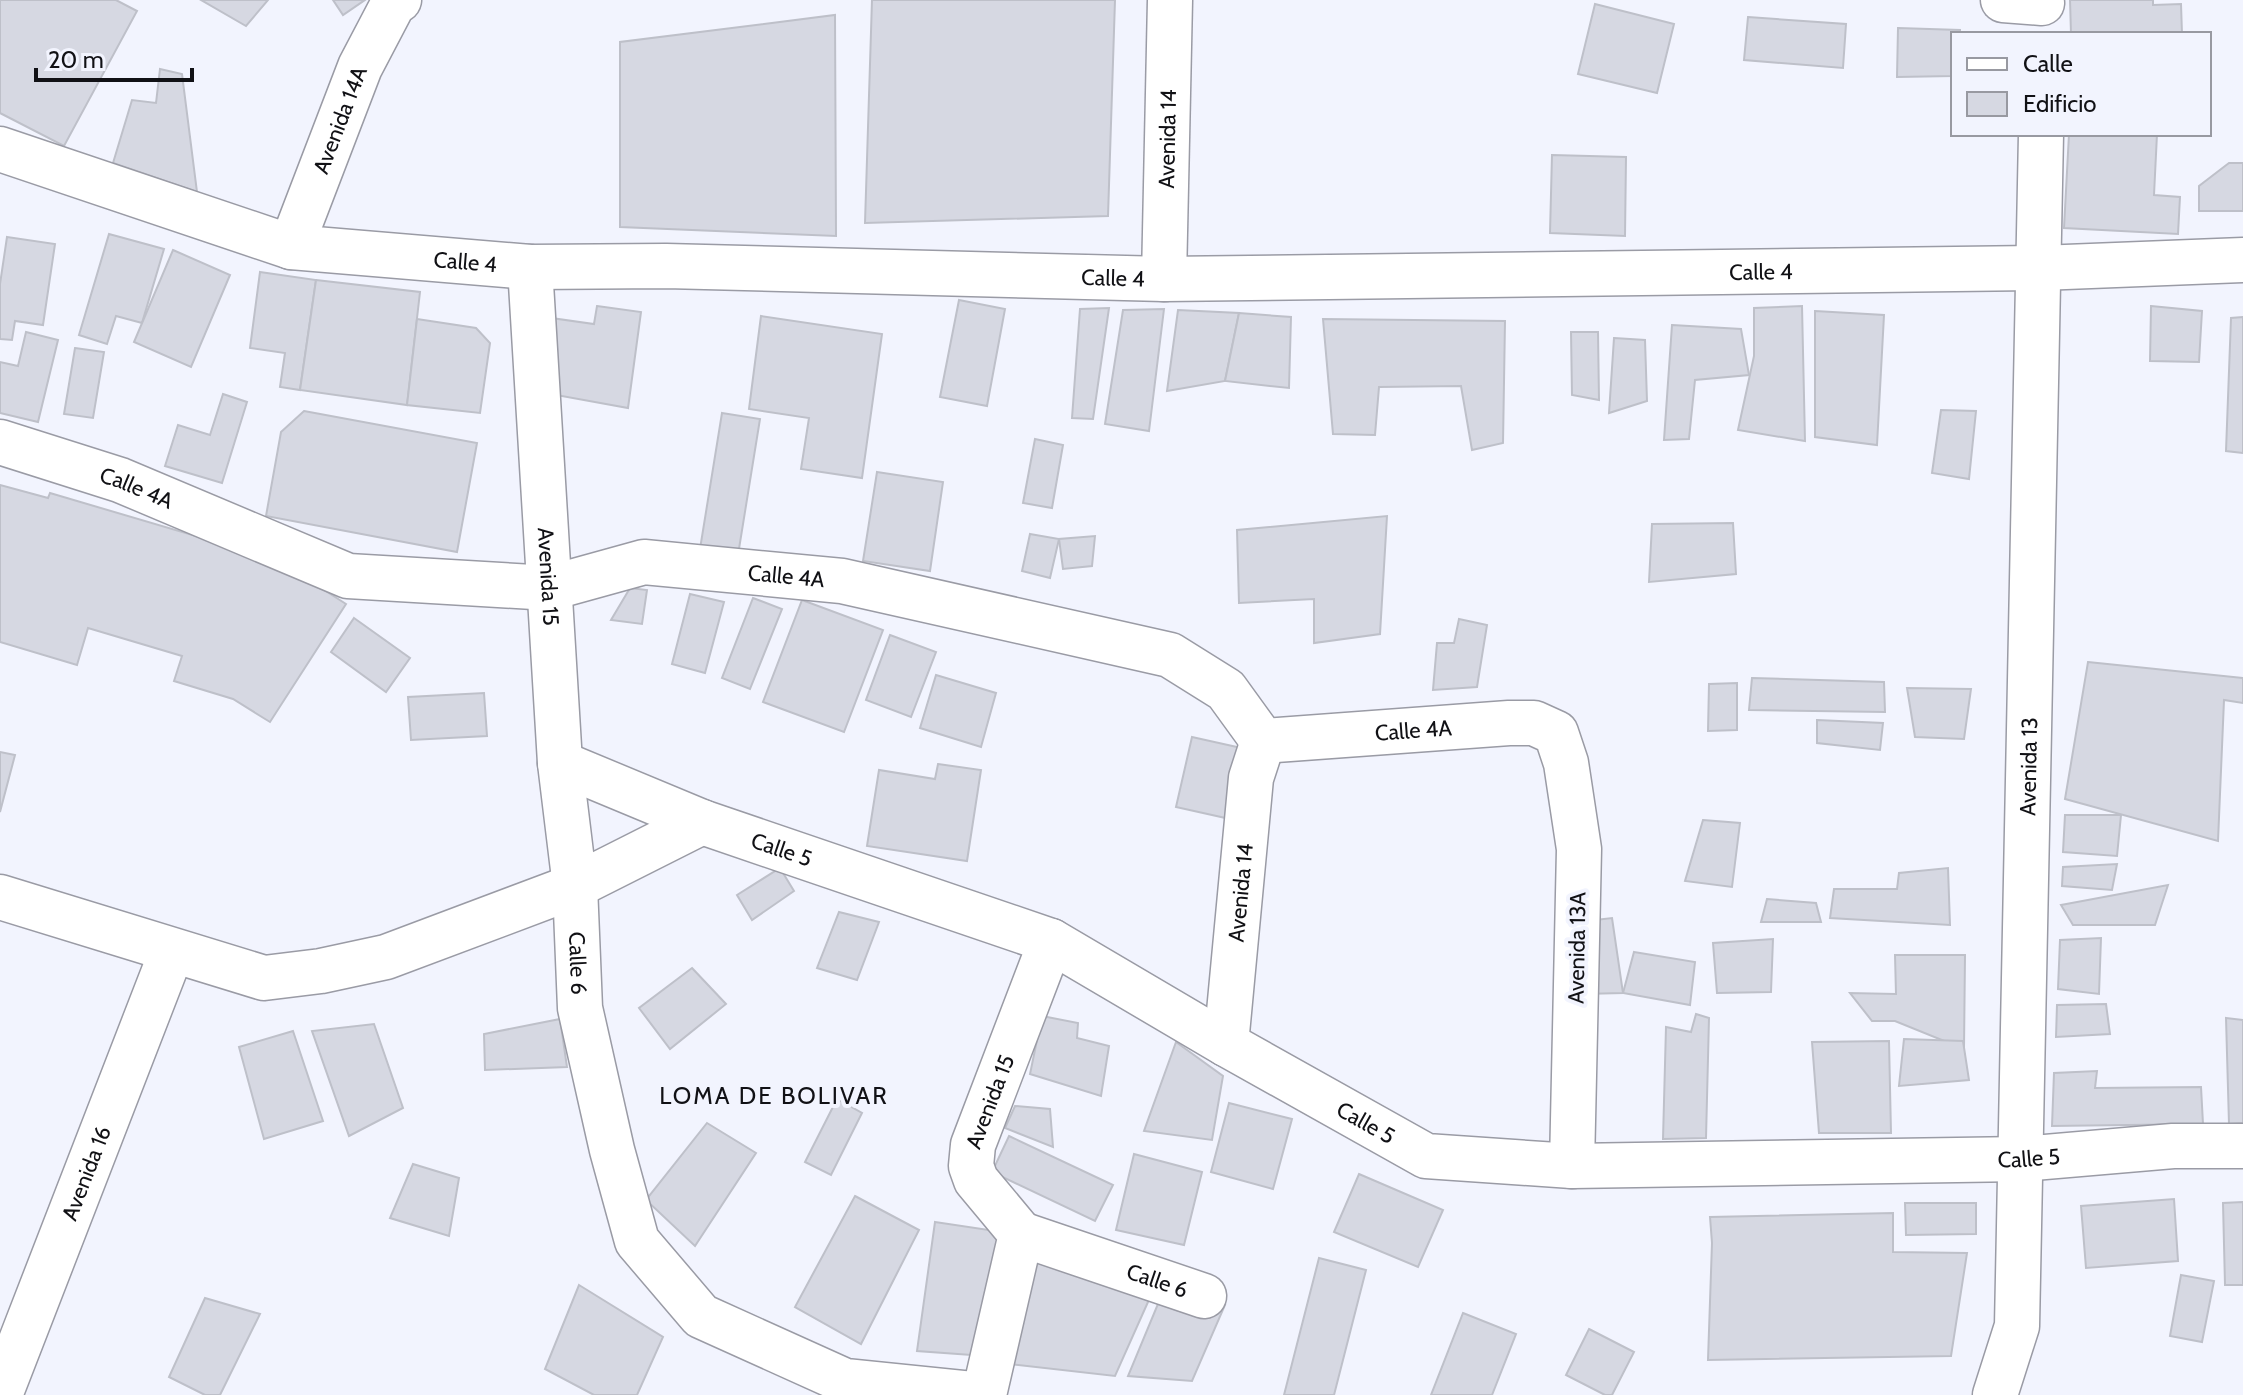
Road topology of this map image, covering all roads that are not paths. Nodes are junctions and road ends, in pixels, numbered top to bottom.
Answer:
1 (399, 0) edge
2 (1170, 0) edge
3 (2041, 136) edge
4 (0, 149) edge
5 (291, 247) junction
6 (2243, 260) edge
7 (530, 267) junction
8 (2040, 268) junction
9 (1164, 279) junction
10 (0, 442) edge
11 (550, 588) junction
12 (1556, 733) joint
13 (1263, 741) junction
14 (560, 763) junction
15 (702, 822) junction
16 (575, 886) junction
17 (0, 897) edge
18 (1051, 941) junction
19 (172, 951) junction
20 (1226, 1044) junction
21 (2243, 1146) edge
22 (2022, 1159) junction
23 (1572, 1166) junction
24 (1021, 1234) junction
25 (1204, 1296) dead end
26 (844, 1388) edge
27 (0, 1395) edge
28 (983, 1395) edge
29 (1995, 1395) edge

1 - 5 street, Avenida 14A
2 - 9 street, Avenida 14
3 - 8 street, Avenida 13
4 - 5 street, Calle 4
5 - 7 street, Calle 4
6 - 8 street, Calle 4
7 - 9 street, Calle 4
7 - 11 street, Avenida 15
8 - 9 street, Calle 4
8 - 22 street, Avenida 13
10 - 11 street, Calle 4A
11 - 13 street, Calle 4A
11 - 14 street, Avenida 15
12 - 13 street, Calle 4A
12 - 23 street, Avenida 13A
13 - 20 street, Avenida 14
14 - 15 street, Calle 5
14 - 16 street, Avenida 15
15 - 16 street
15 - 18 street, Calle 5
16 - 19 street
16 - 26 street, Calle 6
17 - 19 street
18 - 20 street, Calle 5
18 - 24 street, Avenida 15
19 - 27 street, Avenida 16
20 - 23 street, Calle 5
21 - 22 street, Calle 5
22 - 23 street, Calle 5
22 - 29 street, Avenida 13
24 - 25 street, Calle 6
24 - 28 street
26 - 28 street, Calle 6

